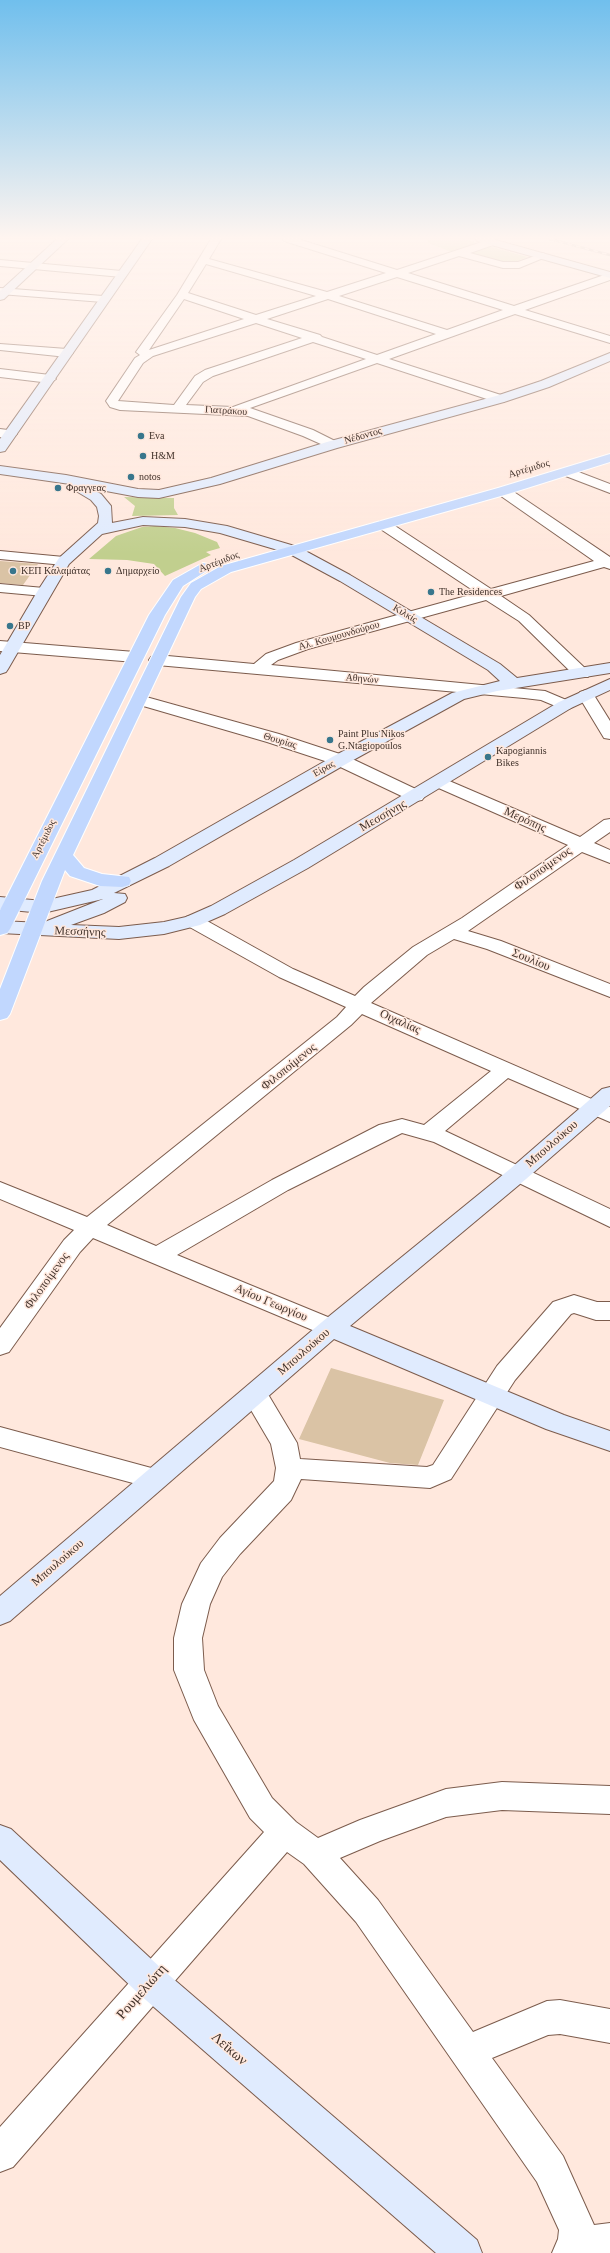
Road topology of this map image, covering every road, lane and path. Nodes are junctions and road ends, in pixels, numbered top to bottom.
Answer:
1 (73, 344) edge
2 (147, 344) edge
3 (178, 344) edge
4 (295, 344) edge
5 (337, 344) edge
6 (419, 344) edge
7 (0, 347) edge
8 (142, 352) dead end
9 (67, 353) junction
10 (379, 358) junction
11 (608, 359) edge
12 (0, 373) edge
13 (50, 379) junction
14 (500, 399) junction
15 (178, 408) junction
16 (237, 410) junction
17 (5, 434) edge
18 (332, 445) junction
19 (0, 448) edge
20 (584, 452) dead end
21 (610, 458) edge
22 (0, 470) edge
23 (568, 472) junction
24 (66, 479) junction
25 (200, 485) junction
26 (610, 488) edge
27 (503, 491) junction
28 (384, 525) junction
29 (222, 529) junction
30 (101, 530) junction
31 (274, 543) junction
32 (293, 550) junction
33 (0, 555) edge
34 (64, 561) junction
35 (609, 563) edge
36 (0, 588) edge
37 (44, 592) junction
38 (490, 594) junction
39 (409, 616) junction
40 (6, 646) edge
41 (135, 657) junction
42 (158, 660) junction
43 (257, 668) junction
44 (610, 668) edge
45 (0, 669) edge
46 (582, 674) junction
47 (514, 684) junction
48 (610, 684) edge
49 (481, 689) junction
50 (586, 695) junction
51 (140, 700) junction
52 (565, 705) junction
53 (610, 734) edge
54 (340, 760) junction
55 (440, 782) junction
56 (416, 796) junction
57 (610, 824) edge
58 (579, 844) junction
59 (63, 856) junction
60 (610, 857) edge
61 (125, 887) junction
62 (6, 904) edge
63 (43, 907) junction
64 (193, 921) junction
65 (34, 930) junction
66 (149, 930) junction
67 (0, 931) edge
68 (451, 932) junction
69 (610, 991) edge
70 (359, 1005) junction
71 (0, 1014) edge
72 (506, 1068) junction
73 (604, 1106) edge
74 (429, 1132) junction
75 (518, 1174) junction
76 (0, 1190) edge
77 (610, 1218) edge
78 (90, 1227) junction
79 (158, 1256) junction
80 (610, 1311) edge
81 (331, 1328) junction
82 (0, 1346) edge
83 (491, 1395) junction
84 (252, 1397) junction
85 (0, 1437) edge
86 (610, 1441) edge
87 (289, 1468) junction
88 (155, 1479) junction
89 (0, 1613) edge
90 (610, 1800) edge
91 (284, 1832) junction
92 (0, 1839) edge
93 (315, 1854) junction
94 (151, 1982) junction
95 (610, 2026) edge
96 (467, 2052) junction
97 (0, 2154) edge
98 (585, 2248) edge
99 (464, 2253) edge

1 - 9 street
2 - 8 street
3 - 15 street, Γιατράκου
4 - 15 street
5 - 10 street
6 - 10 street
7 - 9 street
9 - 13 street
10 - 14 street
10 - 16 street
11 - 14 street, Νέδοντος
12 - 13 street
13 - 17 street
14 - 18 street, Νέδοντος
15 - 16 street, Γιατράκου
16 - 18 street, Γιατράκου
17 - 19 street
18 - 25 street, Νέδοντος
20 - 31 main road, Αρτέμιδος
21 - 23 main road, Αρτέμιδος
22 - 24 street, Νέδοντος
23 - 26 street
23 - 27 main road, Αρτέμιδος
24 - 25 street, Νέδοντος
24 - 30 street
25 - 29 street
27 - 28 main road, Αρτέμιδος
27 - 35 street
28 - 32 main road, Αρτέμιδος
28 - 38 street
29 - 30 street
29 - 31 street, Κιλκίς
30 - 34 street
31 - 32 street, Κιλκίς
31 - 41 main road, Αρτέμιδος
32 - 39 street, Κιλκίς
32 - 42 main road, Αρτέμιδος
33 - 34 street
34 - 37 street
35 - 38 street, Αλ. Κουμουνδούρου
36 - 37 street
37 - 40 street
38 - 39 street, Αλ. Κουμουνδούρου
38 - 46 street
39 - 43 street, Αλ. Κουμουνδούρου
39 - 47 street, Κιλκίς
40 - 41 street
40 - 45 street
41 - 62 main road, Αρτέμιδος
42 - 43 street, Αθηνών
42 - 51 main road, Αρτέμιδος
43 - 49 street, Αθηνών
44 - 46 street, Είρας
46 - 47 street, Είρας
47 - 49 street, Είρας
48 - 50 street, Μεσσήνης
49 - 52 street, Αθηνών
49 - 54 street, Είρας
50 - 52 street, Μεσσήνης
50 - 53 street
51 - 54 street, Θουρίας
51 - 59 main road, Αρτέμιδος
52 - 55 street, Μεσσήνης
54 - 56 street, Θουρίας
54 - 61 street, Είρας
55 - 56 street, Μεσσήνης
55 - 58 street, Μερόπης
56 - 64 street, Μεσσήνης
57 - 58 street, Φιλοποίμενος
58 - 60 street, Μερόπης
58 - 68 street, Φιλοποίμενος
59 - 61 main road
59 - 63 main road, Αρτέμιδος
61 - 63 street, Είρας
61 - 65 street
61 - 66 street
62 - 63 street
62 - 67 main road, Αρτέμιδος
63 - 65 main road, Αρτέμιδος
64 - 66 street, Μεσσήνης
64 - 70 street, Οιχαλίας
65 - 66 street, Μεσσήνης
65 - 67 street
65 - 71 main road, Αρτέμιδος
68 - 69 street, Σουλίου
68 - 70 street, Φιλοποίμενος
70 - 72 street, Οιχαλίας
70 - 78 street, Φιλοποίμενος
72 - 73 street, Οιχαλίας
72 - 74 street
73 - 75 street, Μπουλούκου
74 - 75 street
74 - 79 street
75 - 77 street
75 - 81 street, Μπουλούκου
76 - 78 street, Αγίου Γεωργίου
78 - 79 street, Αγίου Γεωργίου
78 - 82 street, Φιλοποίμενος
79 - 81 street, Αγίου Γεωργίου
80 - 83 street
81 - 83 street, Αγίου Γεωργίου
81 - 84 street, Μπουλούκου
83 - 86 street, Αγίου Γεωργίου
83 - 87 street
84 - 87 street
84 - 88 street, Μπουλούκου
85 - 88 street
87 - 91 street
88 - 89 street, Μπουλούκου
90 - 93 street
91 - 93 street
91 - 94 street, Ρουμελιώτη
92 - 94 street, Λεΐκων
93 - 96 street
94 - 97 street, Ρουμελιώτη
94 - 99 street, Λεΐκων
95 - 96 street
96 - 98 street

